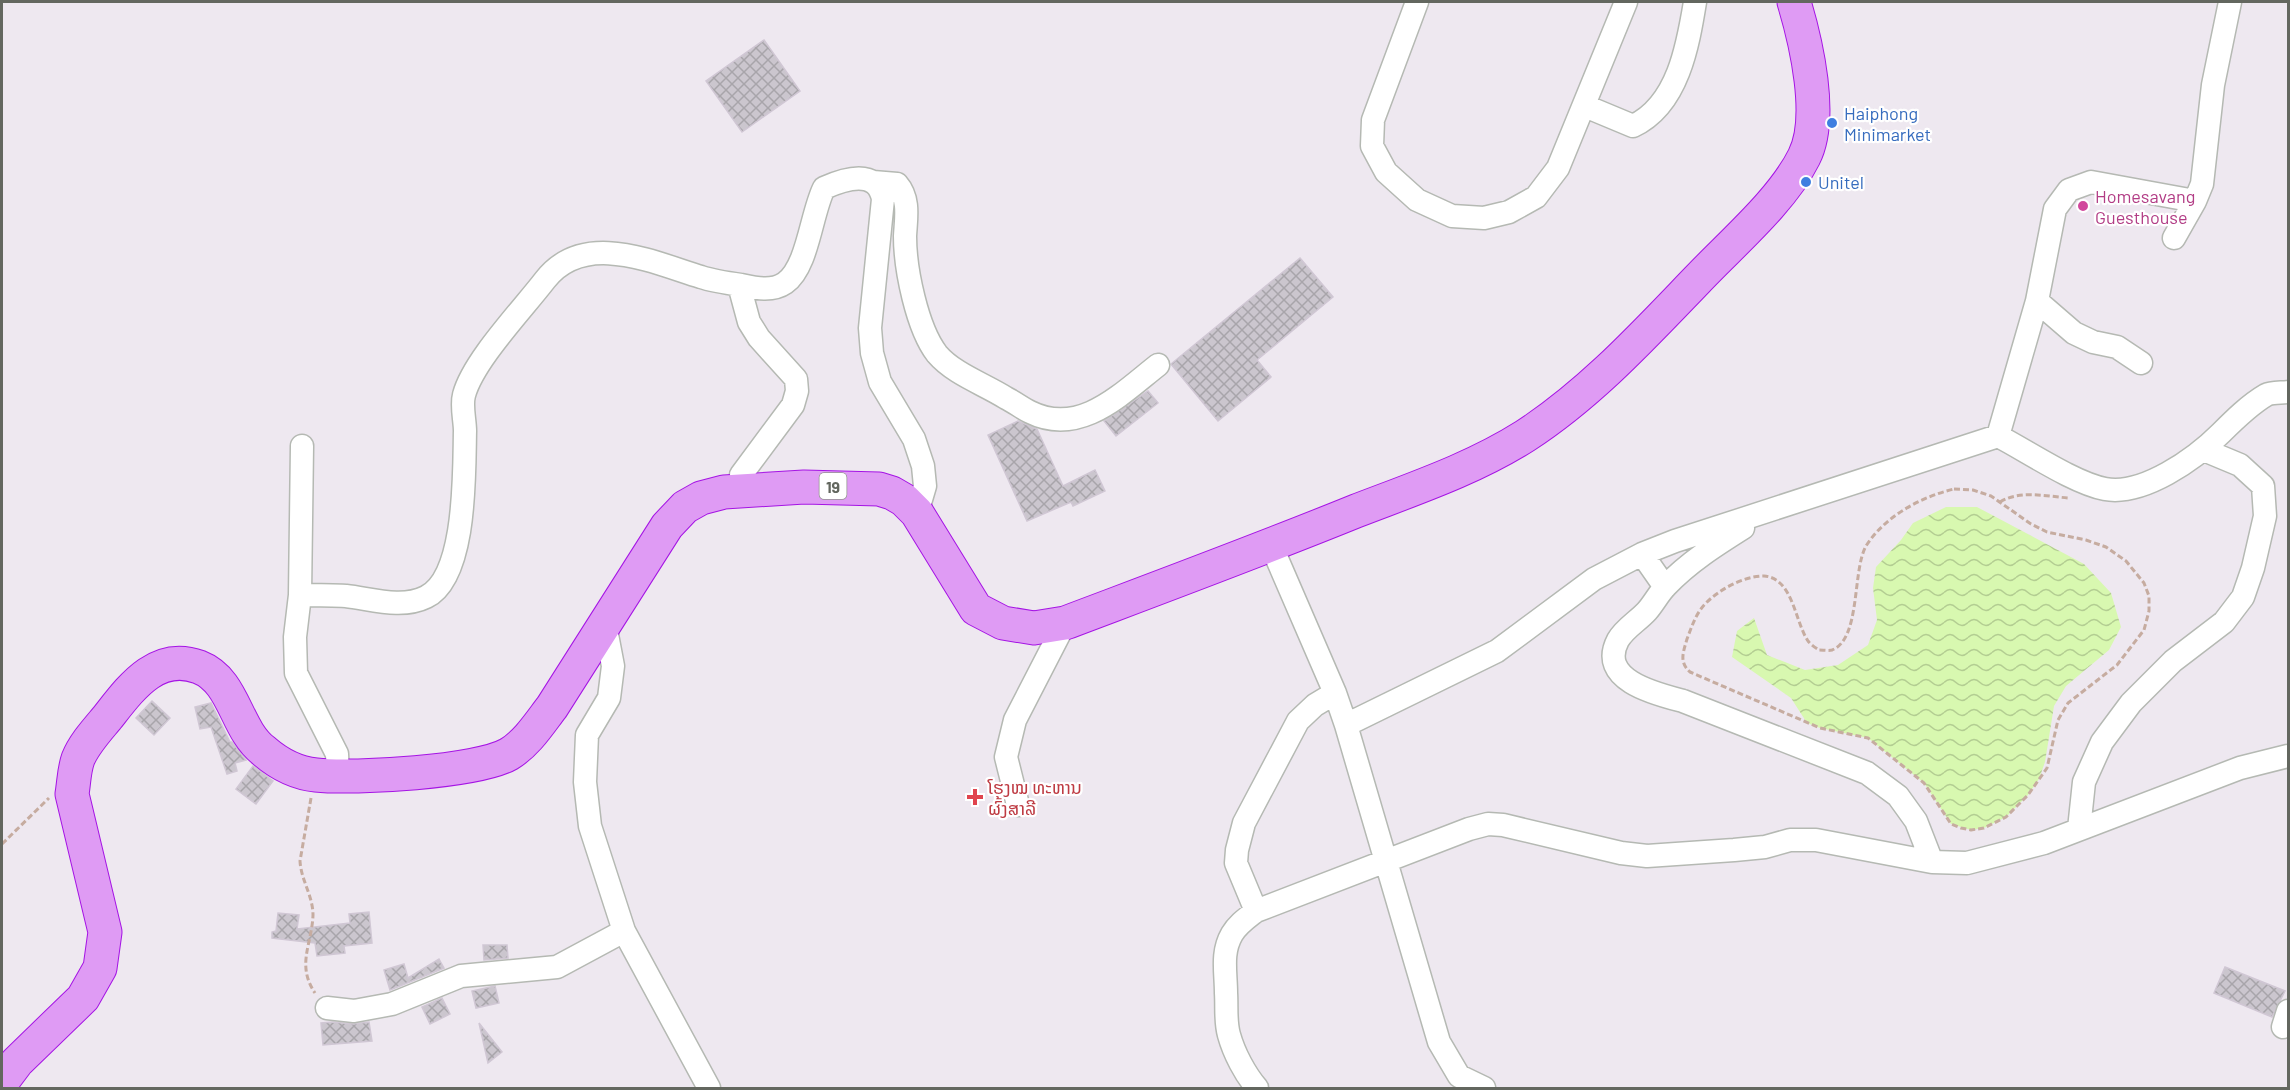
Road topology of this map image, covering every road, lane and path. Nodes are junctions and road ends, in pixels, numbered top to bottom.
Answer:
1 (1417, 2) edge
2 (1626, 2) edge
3 (1695, 2) edge
4 (1794, 2) edge
5 (2230, 2) edge
6 (1585, 106) junction
7 (873, 182) junction
8 (2195, 201) junction
9 (2174, 238) dead end
10 (739, 285) junction
11 (2037, 301) junction
12 (2141, 363) dead end
13 (1158, 365) dead end
14 (2289, 392) edge
15 (1998, 436) junction
16 (302, 446) dead end
17 (2204, 450) junction
18 (742, 490) junction
19 (1774, 509) junction
20 (917, 513) junction
21 (1271, 545) junction
22 (1642, 554) junction
23 (1665, 587) junction
24 (300, 595) junction
25 (1065, 623) junction
26 (605, 624) junction
27 (1335, 693) junction
28 (1807, 723) joint
29 (1346, 725) junction
30 (2289, 756) edge
31 (74, 774) junction
32 (327, 775) junction
33 (1018, 805) dead end
34 (2079, 829) junction
35 (2, 844) edge
36 (1385, 862) junction
37 (1932, 862) junction
38 (1256, 911) junction
39 (624, 931) junction
40 (327, 1008) joint
41 (2, 1083) edge
42 (1478, 1088) edge
43 (709, 1089) edge
44 (1257, 1089) edge

1 - 6 street
2 - 6 street
3 - 6 street
4 - 21 highway, 19
5 - 8 street
7 - 10 street
7 - 13 street
7 - 20 street
8 - 9 street
8 - 11 street
10 - 18 street
10 - 24 street
11 - 12 street
11 - 15 street
14 - 17 street
15 - 17 street
15 - 19 street
16 - 24 street
17 - 34 street
18 - 20 highway, 19
18 - 26 highway, 19
19 - 22 street
19 - 23 street
20 - 25 highway, 19
21 - 25 highway, 19
21 - 27 street
22 - 23 street
22 - 29 street
23 - 37 street
24 - 32 street
25 - 33 street
26 - 32 highway, 19
26 - 39 street
27 - 29 street
27 - 38 street
28 - 28 path
29 - 36 street
30 - 34 street
31 - 32 highway, 19
31 - 35 path
31 - 41 highway, 19
32 - 40 path
34 - 37 street
36 - 37 street
36 - 38 street
36 - 42 street
38 - 44 street
39 - 40 street
39 - 43 street

